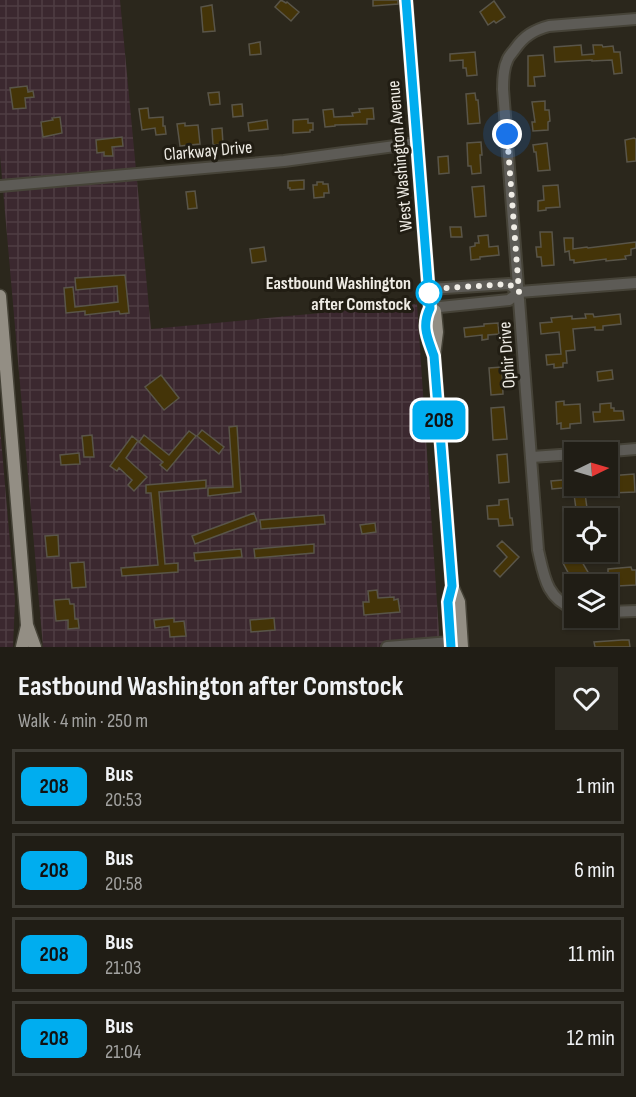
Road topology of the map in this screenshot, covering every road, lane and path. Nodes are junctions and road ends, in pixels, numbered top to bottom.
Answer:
1 (406, 0) edge
2 (636, 19) edge
3 (417, 143) junction
4 (0, 186) edge
5 (636, 283) edge
6 (429, 289) junction
7 (519, 292) junction
8 (0, 296) edge
9 (430, 308) junction
10 (636, 449) edge
11 (618, 451) edge
12 (564, 455) edge
13 (532, 457) junction
14 (564, 603) edge
15 (636, 611) edge
16 (618, 612) edge
17 (27, 625) junction
18 (455, 645) edge
19 (22, 647) edge
20 (35, 647) edge
21 (387, 647) edge

1 - 3 main road, West Washington Avenue
2 - 7 street, Ophir Drive
3 - 4 street, Clarkway Drive
3 - 6 main road, West Washington Avenue
5 - 7 street
6 - 7 street
6 - 9 main road, West Washington Avenue
7 - 9 street
7 - 13 street, Ophir Drive
8 - 17 main road
9 - 18 main road, West Washington Avenue
10 - 11 street
12 - 13 street
13 - 14 street, Ophir Drive
15 - 16 street
17 - 19 main road
17 - 20 main road
18 - 21 street

